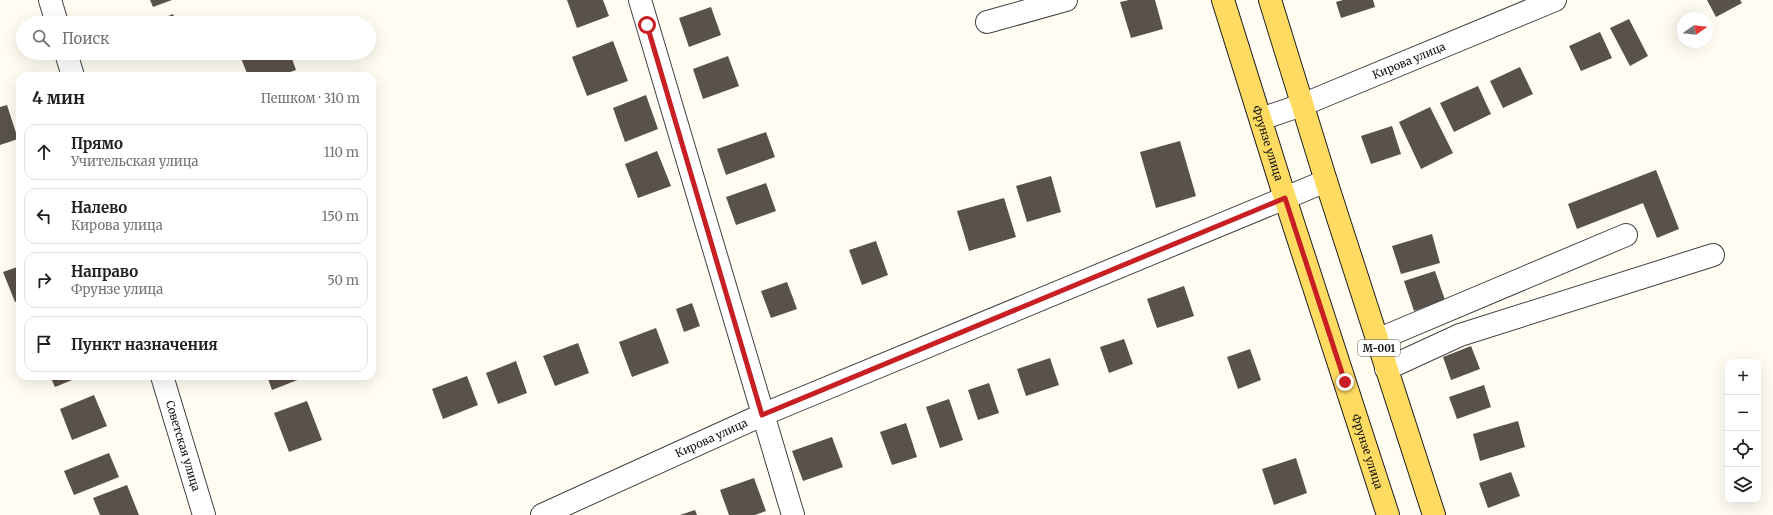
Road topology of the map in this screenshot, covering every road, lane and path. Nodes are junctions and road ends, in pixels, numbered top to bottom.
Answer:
1 (50, 0) edge
2 (640, 0) edge
3 (1066, 0) edge
4 (1223, 0) edge
5 (1270, 0) edge
6 (1555, 0) edge
7 (55, 16) edge
8 (987, 22) dead end
9 (68, 60) edge
10 (72, 72) edge
11 (1302, 105) junction
12 (1261, 119) junction
13 (1326, 181) junction
14 (1285, 198) junction
15 (1626, 234) dead end
16 (1713, 254) dead end
17 (1377, 340) junction
18 (1386, 369) junction
19 (163, 380) edge
20 (762, 415) junction
21 (204, 515) edge
22 (542, 515) edge
23 (793, 515) edge
24 (1388, 515) edge
25 (1434, 515) edge

1 - 7 street
2 - 20 street
3 - 8 street
4 - 12 main road, Фрунзе улица
5 - 11 main road, M-001
6 - 11 street, Кирова улица
9 - 10 street
11 - 12 street, Кирова улица
11 - 13 main road, M-001
12 - 14 main road, Фрунзе улица
13 - 14 street, Кирова улица
13 - 17 main road, M-001
14 - 20 street, Кирова улица
14 - 24 main road, Фрунзе улица
15 - 17 street
16 - 18 street
17 - 18 main road, M-001
18 - 25 main road, M-001
19 - 21 street, Советская улица
20 - 22 street, Кирова улица
20 - 23 street

